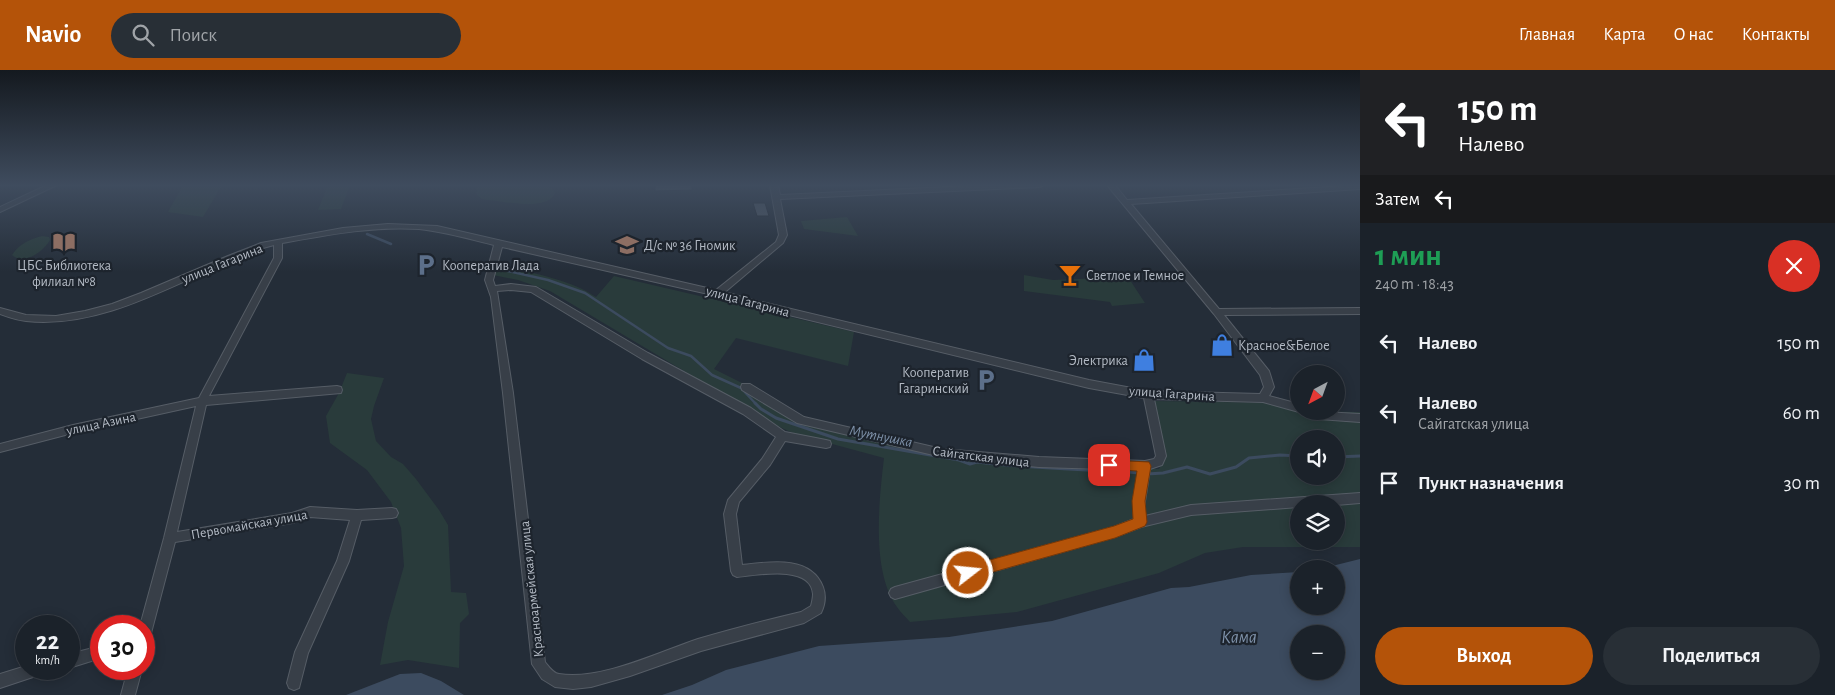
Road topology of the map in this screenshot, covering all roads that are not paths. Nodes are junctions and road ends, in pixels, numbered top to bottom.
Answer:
1 (781, 214) edge
2 (1136, 214) edge
3 (278, 242) junction
4 (499, 243) junction
5 (492, 290) junction
6 (718, 293) junction
7 (0, 311) edge
8 (1360, 311) edge
9 (1217, 312) junction
10 (746, 387) dead end
11 (337, 390) dead end
12 (1148, 394) junction
13 (1263, 398) junction
14 (202, 401) junction
15 (1290, 406) edge
16 (1345, 417) edge
17 (1360, 418) edge
18 (782, 436) junction
19 (826, 444) dead end
20 (0, 448) edge
21 (1144, 466) junction
22 (1360, 498) edge
23 (392, 513) dead end
24 (357, 515) junction
25 (1140, 522) junction
26 (170, 538) junction
27 (895, 593) dead end
28 (150, 615) edge
29 (15, 676) edge
30 (0, 680) edge
31 (132, 680) edge
32 (294, 683) dead end
33 (128, 695) edge

1 - 6 street
2 - 9 street
3 - 4 street, улица Гагарина
3 - 7 street, улица Гагарина
3 - 14 street, Первомайская улица
4 - 5 street
4 - 6 street, улица Гагарина
5 - 18 street
5 - 18 street, Красноармейская улица
6 - 12 street, улица Гагарина
8 - 9 street
9 - 13 street
10 - 21 street, Сайгатская улица
11 - 14 street
12 - 13 street, улица Гагарина
12 - 21 street
13 - 15 street, улица Гагарина
14 - 20 street, улица Азина
14 - 26 street, Первомайская улица
16 - 17 street
18 - 19 street
21 - 25 street
22 - 25 street
23 - 24 street, Первомайская улица
24 - 26 street, Первомайская улица
24 - 32 street
25 - 27 street
26 - 28 street, Первомайская улица
29 - 30 street
31 - 33 street

